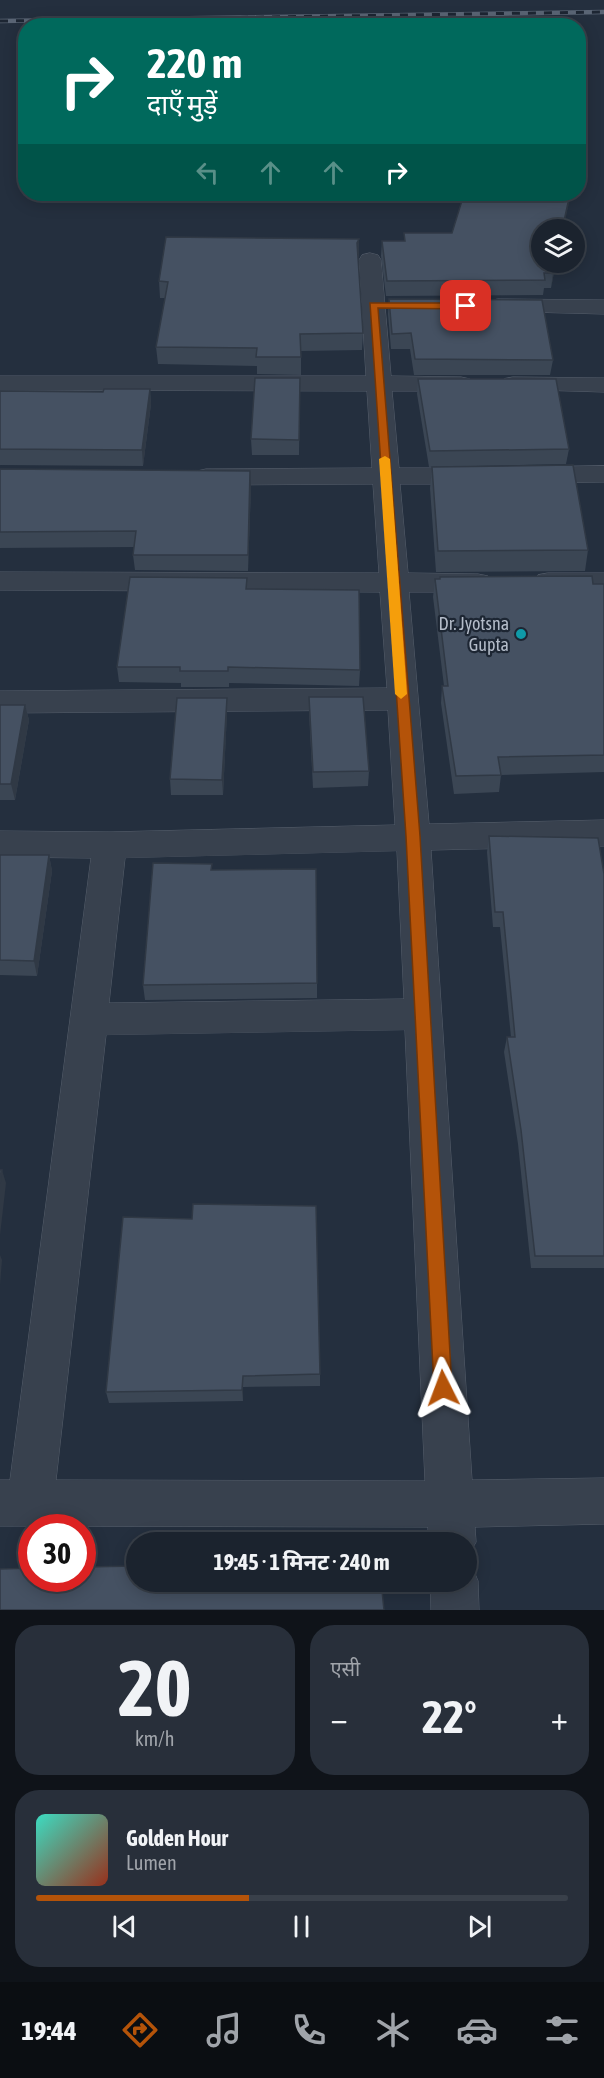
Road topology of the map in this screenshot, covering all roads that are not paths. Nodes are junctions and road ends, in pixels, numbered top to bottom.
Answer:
1 (370, 260) dead end
2 (477, 306) edge
3 (604, 308) edge
4 (0, 383) edge
5 (379, 383) junction
6 (604, 385) edge
7 (604, 474) edge
8 (175, 476) edge
9 (386, 478) junction
10 (0, 581) edge
11 (604, 582) edge
12 (393, 583) junction
13 (401, 699) junction
14 (0, 702) edge
15 (604, 833) edge
16 (413, 836) junction
17 (0, 844) edge
18 (110, 845) junction
19 (423, 1014) junction
20 (89, 1020) junction
21 (604, 1501) edge
22 (15, 1504) edge
23 (451, 1523) edge
24 (454, 1592) edge
25 (455, 1610) edge

1 - 5 street
2 - 3 street
4 - 5 street
5 - 6 street
5 - 9 street
7 - 9 street
8 - 9 street
9 - 12 street
10 - 12 street
11 - 12 street
12 - 13 street
13 - 14 street
13 - 16 street
15 - 16 street
16 - 18 street
16 - 19 street
17 - 18 street
18 - 20 street
19 - 20 street
19 - 23 street
20 - 22 street
21 - 23 street
22 - 23 street
24 - 25 street

